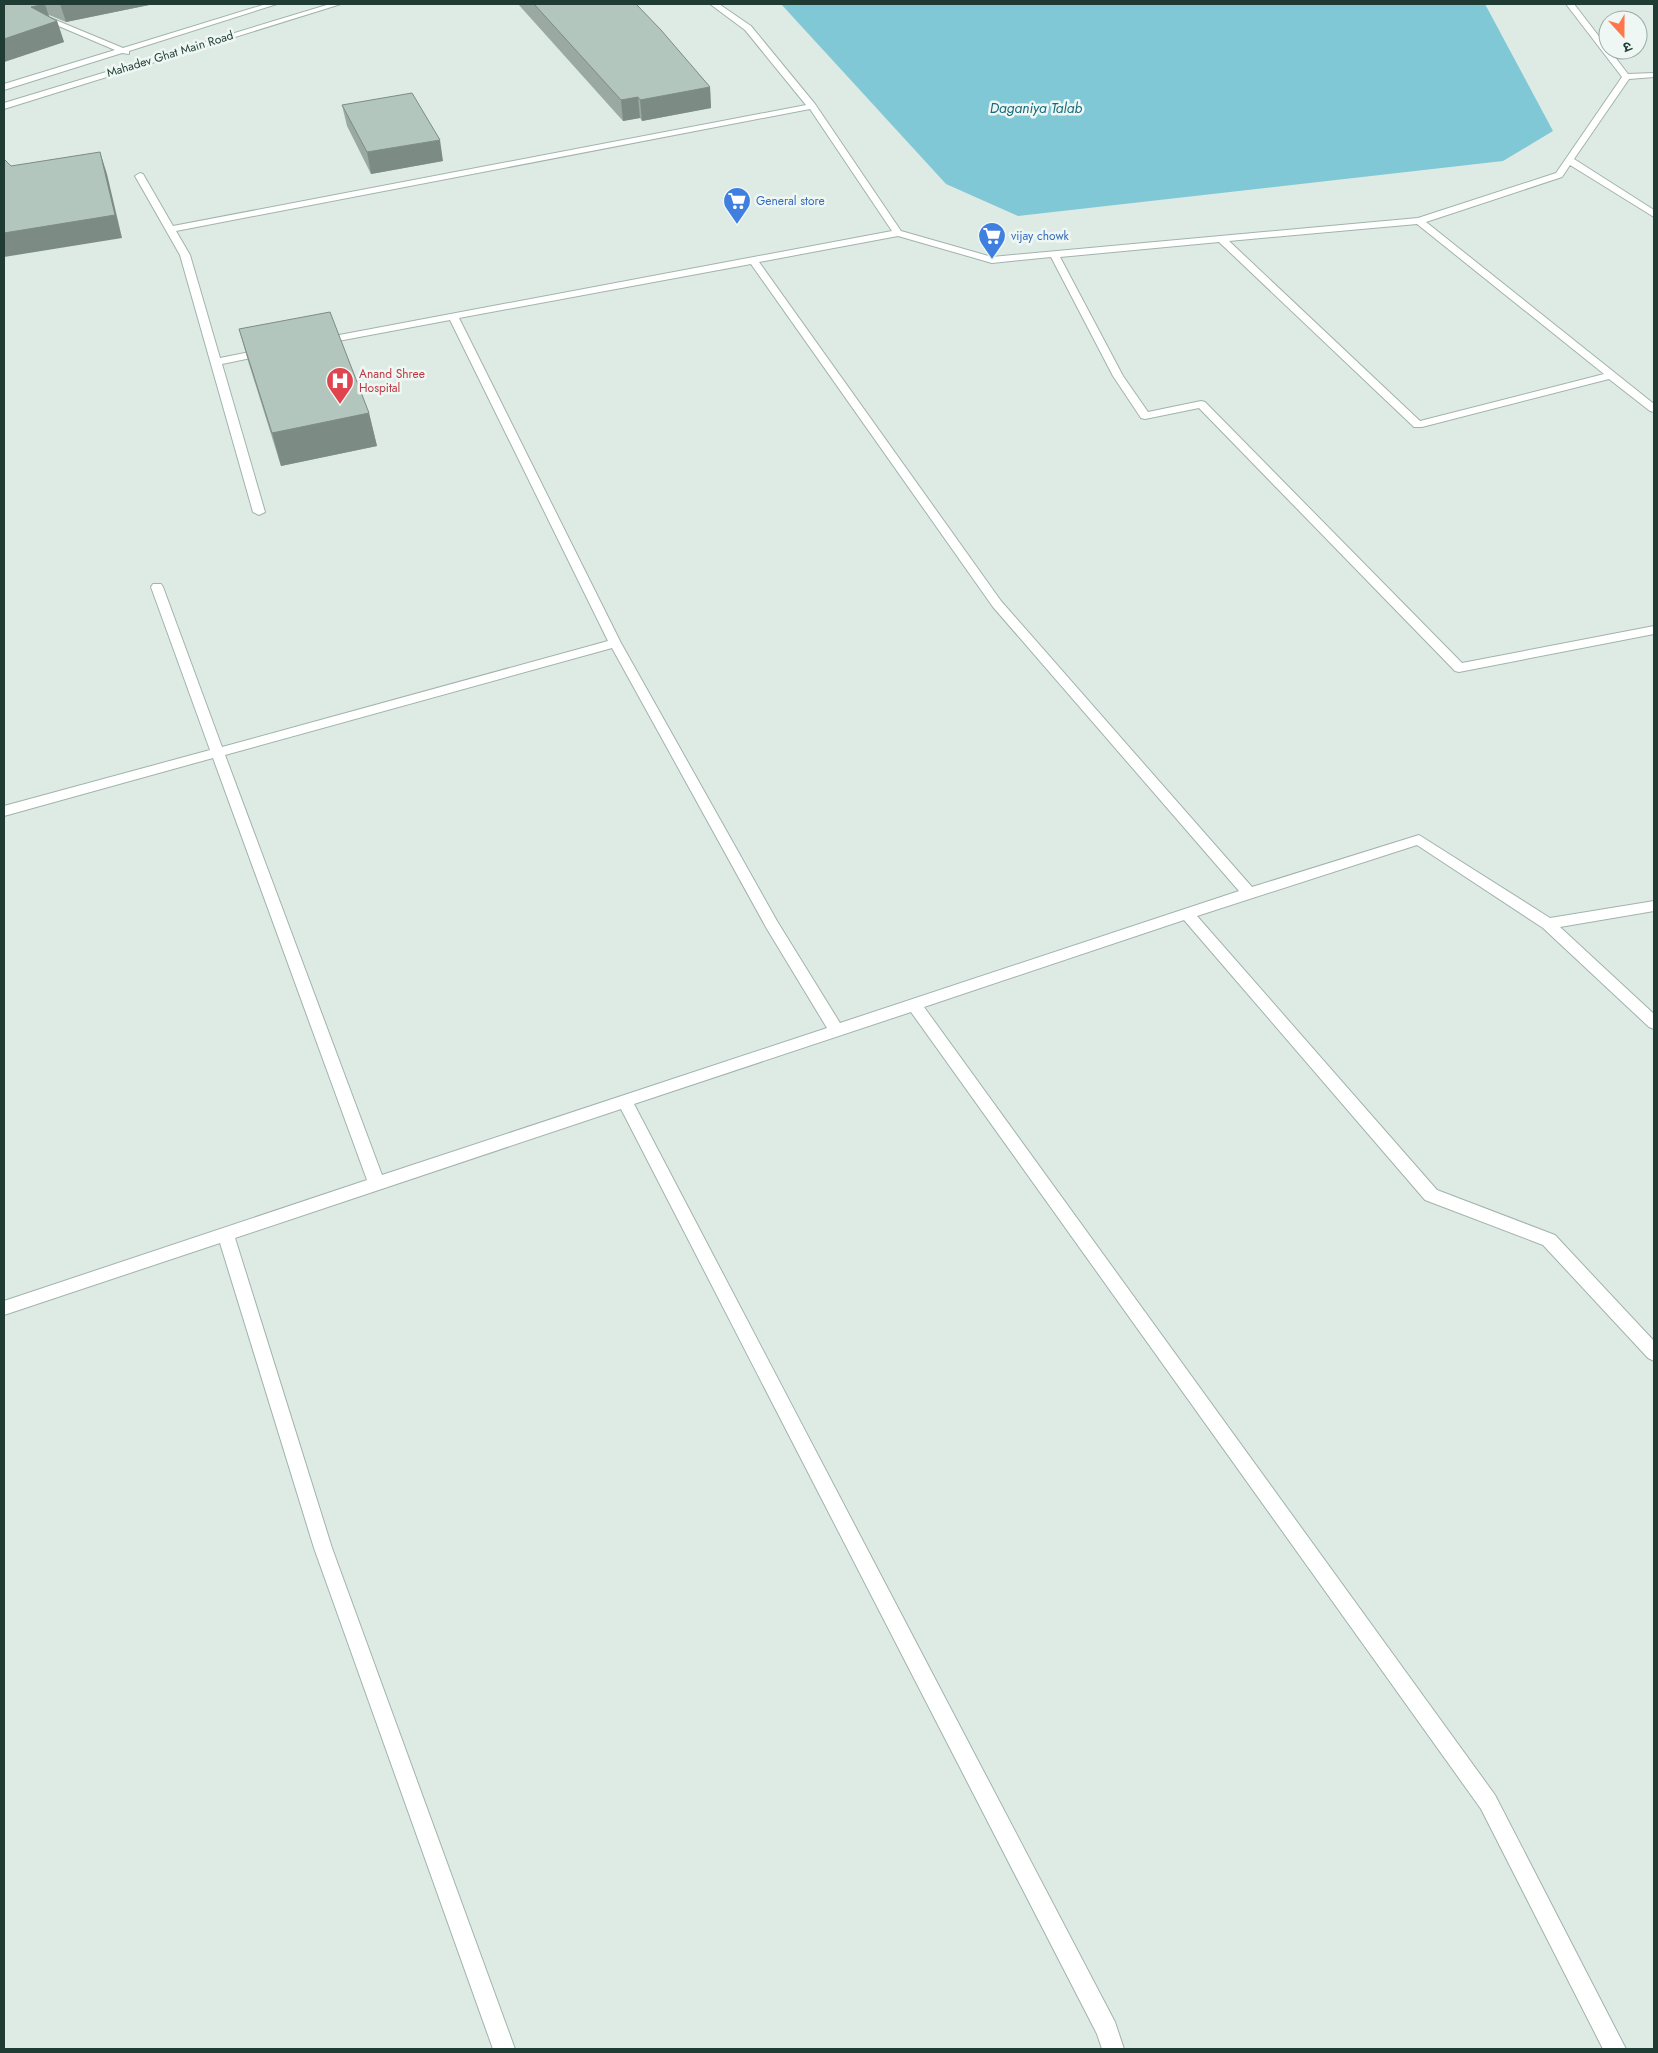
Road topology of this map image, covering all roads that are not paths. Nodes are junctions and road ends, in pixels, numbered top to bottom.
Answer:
1 (11, 4) edge
2 (273, 4) edge
3 (337, 4) edge
4 (714, 4) edge
5 (1570, 4) edge
6 (123, 50) junction
7 (142, 63) junction
8 (1654, 75) edge
9 (1626, 77) junction
10 (4, 87) edge
11 (4, 106) edge
12 (812, 106) junction
13 (1569, 160) junction
14 (140, 176) dead end
15 (1654, 214) edge
16 (1418, 220) junction
17 (170, 230) junction
18 (898, 233) junction
19 (1221, 239) junction
20 (1054, 254) junction
21 (753, 260) junction
22 (453, 316) junction
23 (311, 344) edge
24 (273, 351) edge
25 (216, 362) junction
26 (1611, 375) junction
27 (1654, 409) edge
28 (259, 512) dead end
29 (158, 587) dead end
30 (1654, 630) edge
31 (615, 643) junction
32 (217, 752) junction
33 (4, 811) edge
34 (1249, 893) junction
35 (1654, 906) edge
36 (1187, 914) junction
37 (1548, 924) junction
38 (914, 1005) junction
39 (1654, 1023) edge
40 (836, 1030) junction
41 (626, 1101) junction
42 (377, 1184) junction
43 (226, 1234) junction
44 (4, 1308) edge
45 (1654, 1353) edge
46 (504, 2049) edge
47 (1113, 2049) edge
48 (1615, 2049) edge

1 - 6 street
2 - 6 street
3 - 7 street, Mahadev Ghat Main Road
4 - 12 street
5 - 9 street
6 - 7 street
6 - 10 street
7 - 11 street, Mahadev Ghat Main Road
8 - 9 street
9 - 13 street
12 - 17 street
12 - 18 street
13 - 15 street
13 - 16 street
14 - 17 street
16 - 19 street
16 - 26 street
17 - 25 street
18 - 20 street
18 - 21 street
19 - 20 street
19 - 26 street
20 - 30 street
21 - 22 street
21 - 34 street
22 - 23 street
22 - 31 street
24 - 25 street
25 - 28 street
26 - 27 street
29 - 32 street
31 - 32 street
31 - 40 street
32 - 33 street
32 - 42 street
34 - 36 street
34 - 37 street
35 - 37 street
36 - 38 street
36 - 45 street
37 - 39 street
38 - 40 street
38 - 48 street
40 - 41 street
41 - 42 street
41 - 47 street
42 - 43 street
43 - 44 street
43 - 46 street

